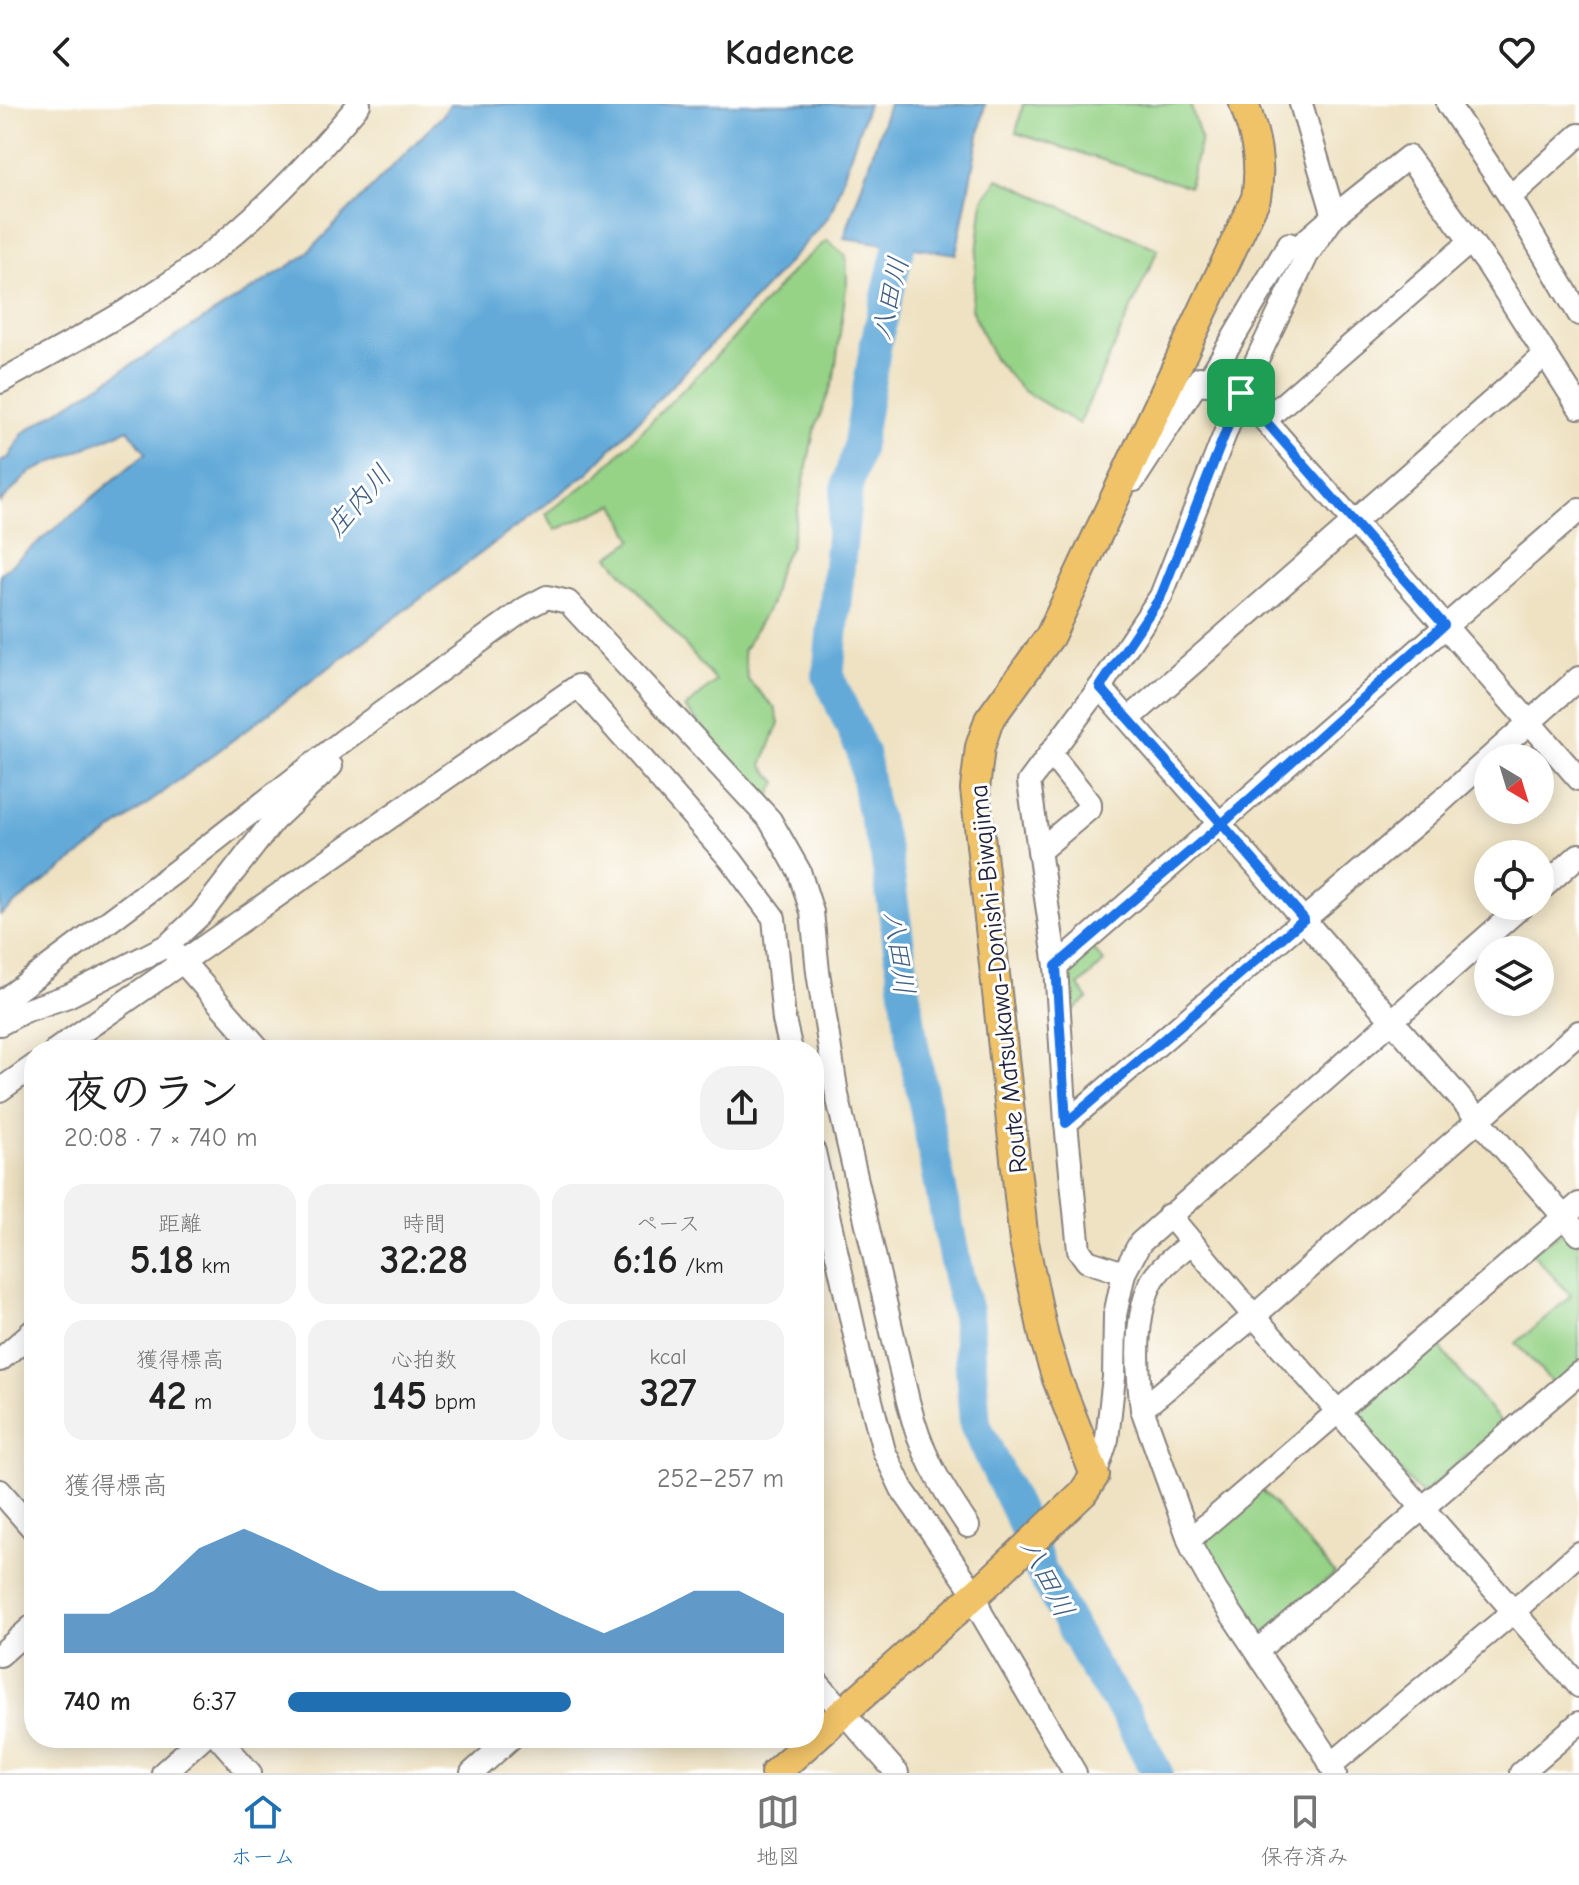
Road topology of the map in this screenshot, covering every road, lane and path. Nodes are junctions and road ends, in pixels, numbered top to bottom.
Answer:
1 (359, 104) edge
2 (1244, 104) edge
3 (1301, 104) edge
4 (1448, 104) edge
5 (1579, 135) edge
6 (1510, 197) junction
7 (1334, 216) junction
8 (1470, 242) junction
9 (1579, 314) edge
10 (1545, 355) junction
11 (0, 382) edge
12 (1241, 393) junction
13 (1579, 407) edge
14 (1265, 420) junction
15 (1116, 495) junction
16 (1579, 510) edge
17 (1354, 522) junction
18 (1444, 625) junction
19 (1579, 678) edge
20 (1100, 687) junction
21 (1130, 718) junction
22 (1528, 722) junction
23 (344, 740) junction
24 (1050, 753) junction
25 (1579, 779) edge
26 (1222, 824) junction
27 (1039, 851) junction
28 (1579, 855) edge
29 (1554, 877) edge
30 (1304, 919) junction
31 (1506, 920) edge
32 (175, 953) junction
33 (1056, 966) junction
34 (0, 1003) edge
35 (1393, 1020) junction
36 (0, 1024) edge
37 (1579, 1032) edge
38 (68, 1040) edge
39 (251, 1040) edge
40 (789, 1040) edge
41 (24, 1073) edge
42 (0, 1090) edge
43 (1480, 1119) junction
44 (1066, 1123) junction
45 (1169, 1215) junction
46 (1574, 1218) edge
47 (824, 1219) edge
48 (1191, 1243) junction
49 (1124, 1273) junction
50 (1254, 1316) junction
51 (24, 1339) edge
52 (0, 1360) edge
53 (1579, 1373) edge
54 (1142, 1409) junction
55 (1337, 1411) junction
56 (1089, 1484) junction
57 (0, 1491) edge
58 (1423, 1507) junction
59 (24, 1519) edge
60 (968, 1526) dead end
61 (1189, 1540) junction
62 (1579, 1553) edge
63 (982, 1588) junction
64 (1513, 1612) junction
65 (24, 1634) edge
66 (1257, 1651) junction
67 (0, 1655) edge
68 (1579, 1686) edge
69 (824, 1690) edge
70 (844, 1712) junction
71 (1579, 1723) edge
72 (824, 1730) edge
73 (191, 1748) edge
74 (228, 1748) edge
75 (500, 1748) edge
76 (803, 1748) edge
77 (1333, 1769) edge
78 (163, 1773) edge
79 (250, 1773) edge
80 (472, 1773) edge
81 (775, 1773) edge
82 (897, 1773) edge
83 (1075, 1773) edge
84 (1521, 1773) edge

1 - 11 street
2 - 15 main road, Route Matsukawa-Donishi-Biwajima
3 - 7 street
4 - 6 street
5 - 6 street
6 - 9 street
7 - 8 street
7 - 12 street
7 - 15 street
8 - 10 street
8 - 14 street
10 - 13 street
10 - 17 street
12 - 14 street
12 - 20 street
14 - 17 street
15 - 56 main road, Route Matsukawa-Donishi-Biwajima
16 - 18 street
17 - 18 street
17 - 21 street
18 - 22 street
18 - 26 street
19 - 22 street
20 - 21 street
20 - 24 street
21 - 26 street
22 - 25 street
22 - 30 street
23 - 32 street
23 - 34 street
23 - 60 street
24 - 27 street
24 - 27 street
26 - 30 street
26 - 33 street
27 - 33 street
28 - 29 street
30 - 35 street
30 - 44 street
31 - 35 street
32 - 36 street
32 - 38 street
32 - 39 street
32 - 40 street
33 - 44 street
35 - 43 street
35 - 45 street
37 - 43 street
41 - 42 street
43 - 46 street
43 - 50 street
44 - 49 street
45 - 48 street
45 - 49 street
46 - 55 street
47 - 63 street
48 - 50 street
48 - 54 street
49 - 56 street
50 - 54 street
50 - 55 street
51 - 52 street
53 - 58 street
54 - 61 street
55 - 58 street
55 - 61 street
56 - 63 main road
57 - 59 street
58 - 64 street
58 - 66 street
61 - 66 street
62 - 64 street
63 - 70 main road
63 - 83 street
64 - 68 street
64 - 77 street
65 - 67 street
66 - 77 street
69 - 70 street
70 - 72 main road
70 - 82 street
71 - 84 street
73 - 78 street
74 - 79 street
75 - 80 street
76 - 81 main road

